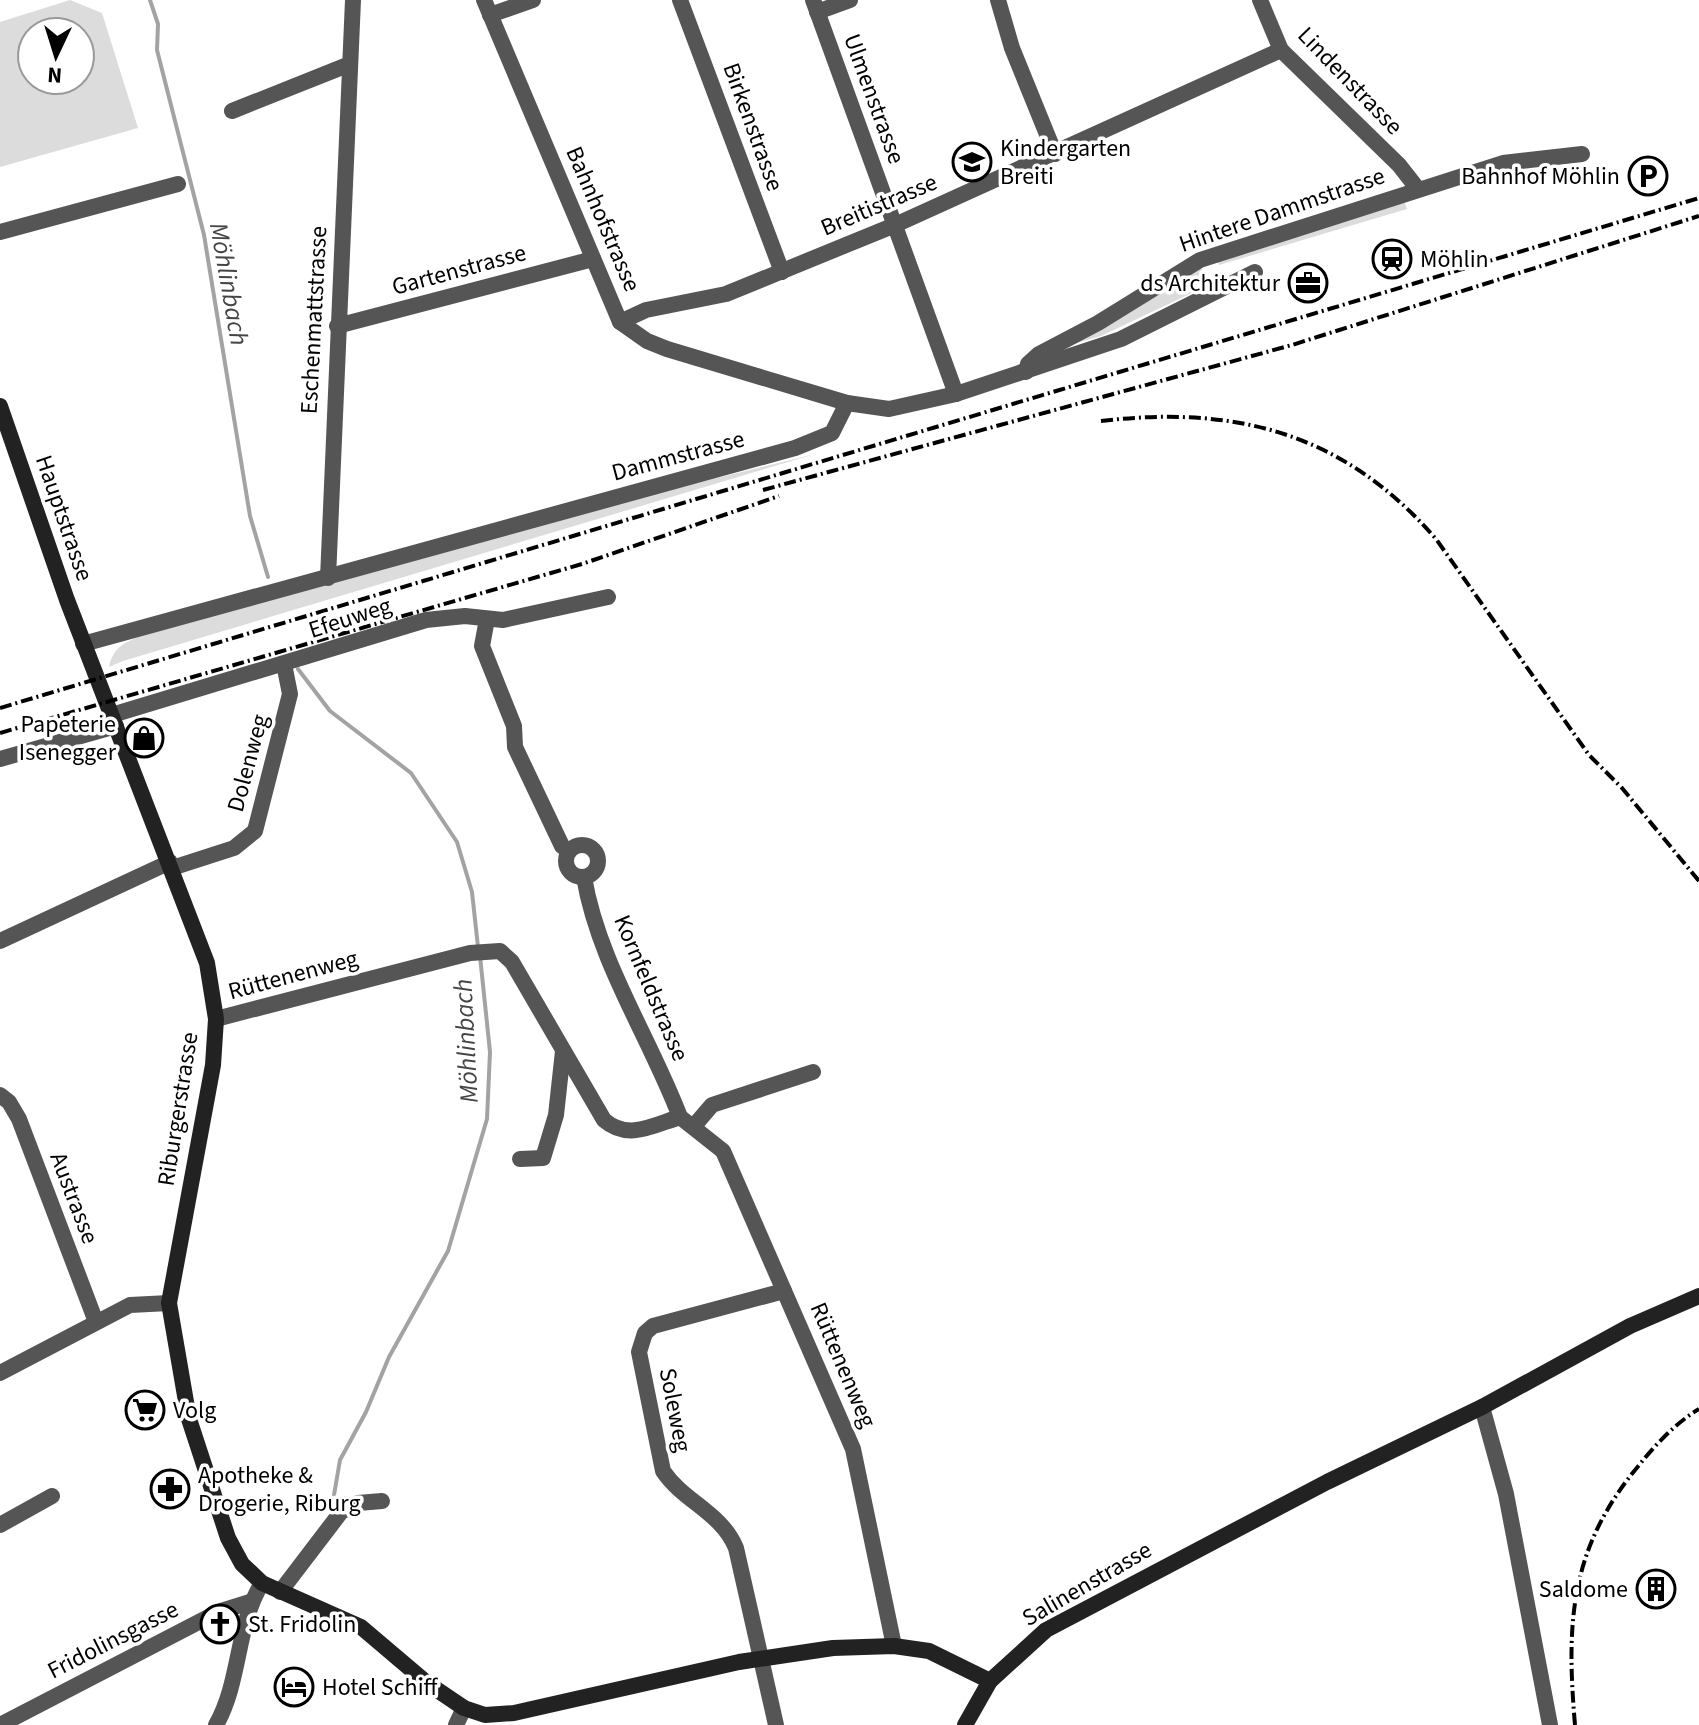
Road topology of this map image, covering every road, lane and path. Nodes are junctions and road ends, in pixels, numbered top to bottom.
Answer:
1 (353, 0) edge
2 (533, 0) edge
3 (680, 0) edge
4 (850, 0) edge
5 (998, 0) edge
6 (1260, 0) edge
7 (815, 6) edge
8 (487, 8) edge
9 (1281, 50) junction
10 (350, 64) junction
11 (232, 111) dead end
12 (1055, 154) junction
13 (1582, 154) dead end
14 (178, 184) dead end
15 (1417, 188) junction
16 (895, 225) junction
17 (0, 232) edge
18 (593, 259) junction
19 (782, 272) junction
20 (1255, 272) dead end
21 (620, 322) junction
22 (337, 326) junction
23 (1026, 372) junction
24 (956, 394) junction
25 (847, 403) junction
26 (0, 406) edge
27 (328, 578) junction
28 (608, 597) dead end
29 (487, 619) junction
30 (83, 644) junction
31 (284, 664) junction
32 (114, 720) junction
33 (0, 759) edge
34 (569, 851) junction
35 (171, 865) junction
36 (584, 877) junction
37 (0, 941) edge
38 (216, 1019) junction
39 (563, 1051) junction
40 (813, 1072) dead end
41 (0, 1095) edge
42 (687, 1121) junction
43 (520, 1159) dead end
44 (784, 1291) junction
45 (1699, 1296) edge
46 (169, 1303) junction
47 (96, 1322) junction
48 (0, 1373) edge
49 (1482, 1407) junction
50 (52, 1496) dead end
51 (382, 1501) dead end
52 (0, 1525) edge
53 (262, 1583) junction
54 (280, 1592) junction
55 (250, 1602) junction
56 (894, 1646) junction
57 (763, 1659) junction
58 (990, 1681) junction
59 (464, 1708) junction
60 (516, 1719) edge
61 (0, 1725) edge
62 (216, 1725) edge
63 (456, 1725) edge
64 (776, 1725) edge
65 (965, 1725) edge
66 (1550, 1725) edge

1 - 10 street, Eschenmattstrasse
2 - 8 street
3 - 19 street, Birkenstrasse
4 - 7 street
5 - 12 street
6 - 9 street, Lindenstrasse
7 - 16 street, Ulmenstrasse
8 - 18 street, Bahnhofstrasse
9 - 12 street, Breitistrasse
9 - 15 street, Lindenstrasse
10 - 11 street
10 - 22 street, Eschenmattstrasse
12 - 16 street, Breitistrasse
13 - 15 street, Hintere Dammstrasse
14 - 17 street
15 - 23 street, Hintere Dammstrasse
16 - 19 street, Breitistrasse
16 - 24 street, Ulmenstrasse
18 - 21 street, Bahnhofstrasse
18 - 22 street, Gartenstrasse
19 - 21 street, Breitistrasse
20 - 23 street
21 - 25 street, Bahnhofstrasse
22 - 27 street, Eschenmattstrasse
23 - 24 street
24 - 25 street
25 - 27 street, Dammstrasse
26 - 30 street, Hauptstrasse
27 - 30 street, Dammstrasse
28 - 29 street, Efeuweg
29 - 31 street, Efeuweg
29 - 34 street, Kornfeldstrasse
30 - 32 street, Riburgerstrasse
31 - 32 street, Efeuweg
31 - 35 street, Dolenweg
32 - 33 street, Efeuweg
32 - 35 street, Riburgerstrasse
34 - 36 street, Kornfeldstrasse
34 - 36 street, Kornfeldstrasse
35 - 37 street, Dolenweg
35 - 38 street, Riburgerstrasse
36 - 42 street, Kornfeldstrasse
38 - 39 street, Rüttenenweg
38 - 46 street, Riburgerstrasse
39 - 42 street, Rüttenenweg
39 - 43 street
40 - 42 street, Rüttenenweg
41 - 47 street, Austrasse
42 - 44 street, Rüttenenweg
44 - 56 street, Rüttenenweg
44 - 57 street, Soleweg
45 - 49 street, Salinenstrasse
46 - 47 street
46 - 53 street, Riburgerstrasse
47 - 48 street
49 - 58 street, Salinenstrasse
49 - 66 street
50 - 52 street
51 - 54 street
53 - 54 street
53 - 55 street
54 - 59 street
55 - 61 street, Fridolinsgasse
55 - 62 street
56 - 57 street
56 - 58 street
57 - 60 street
57 - 64 street, Soleweg
58 - 65 street, Salinenstrasse
59 - 60 street
59 - 63 street

